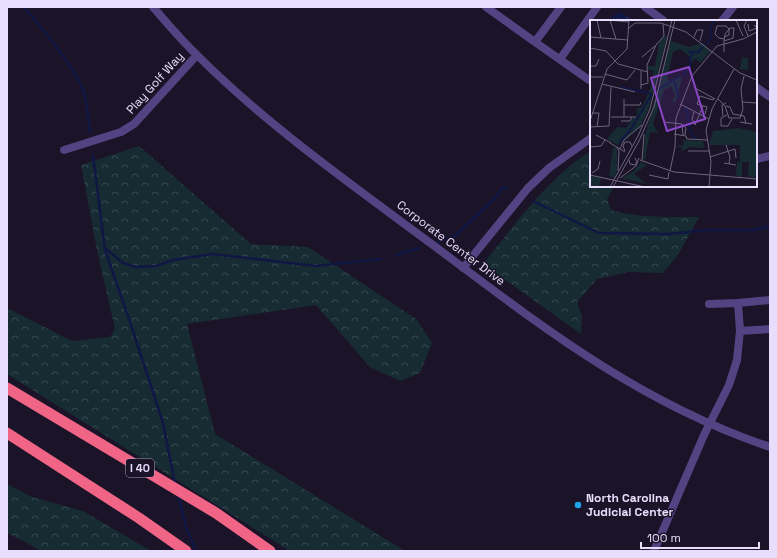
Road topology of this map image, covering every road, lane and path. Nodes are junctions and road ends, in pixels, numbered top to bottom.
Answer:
1 (152, 7) edge
2 (486, 7) edge
3 (561, 7) edge
4 (597, 7) edge
5 (645, 7) edge
6 (733, 7) edge
7 (663, 20) edge
8 (723, 20) edge
9 (535, 42) junction
10 (197, 55) junction
11 (560, 59) junction
12 (589, 80) dead end
13 (757, 88) edge
14 (770, 97) edge
15 (590, 139) edge
16 (64, 150) dead end
17 (770, 156) edge
18 (757, 159) edge
19 (463, 268) junction
20 (770, 300) edge
21 (738, 303) junction
22 (708, 304) dead end
23 (770, 329) edge
24 (740, 331) junction
25 (7, 388) edge
26 (709, 424) junction
27 (7, 433) edge
28 (770, 447) edge
29 (186, 551) edge
30 (270, 551) edge
31 (654, 551) edge

1 - 10 street, Corporate Center Drive
2 - 9 street
3 - 9 street
4 - 11 street
5 - 7 street
6 - 8 street
9 - 11 street
10 - 16 street, Play Golf Way
10 - 19 street, Corporate Center Drive
11 - 12 street
13 - 14 street
15 - 19 street
17 - 18 street
19 - 26 street, Corporate Center Drive
20 - 21 street
21 - 22 street
21 - 24 street
23 - 24 street
24 - 26 street
25 - 30 highway, I 40
26 - 28 street, Corporate Center Drive
26 - 31 street
27 - 29 highway

